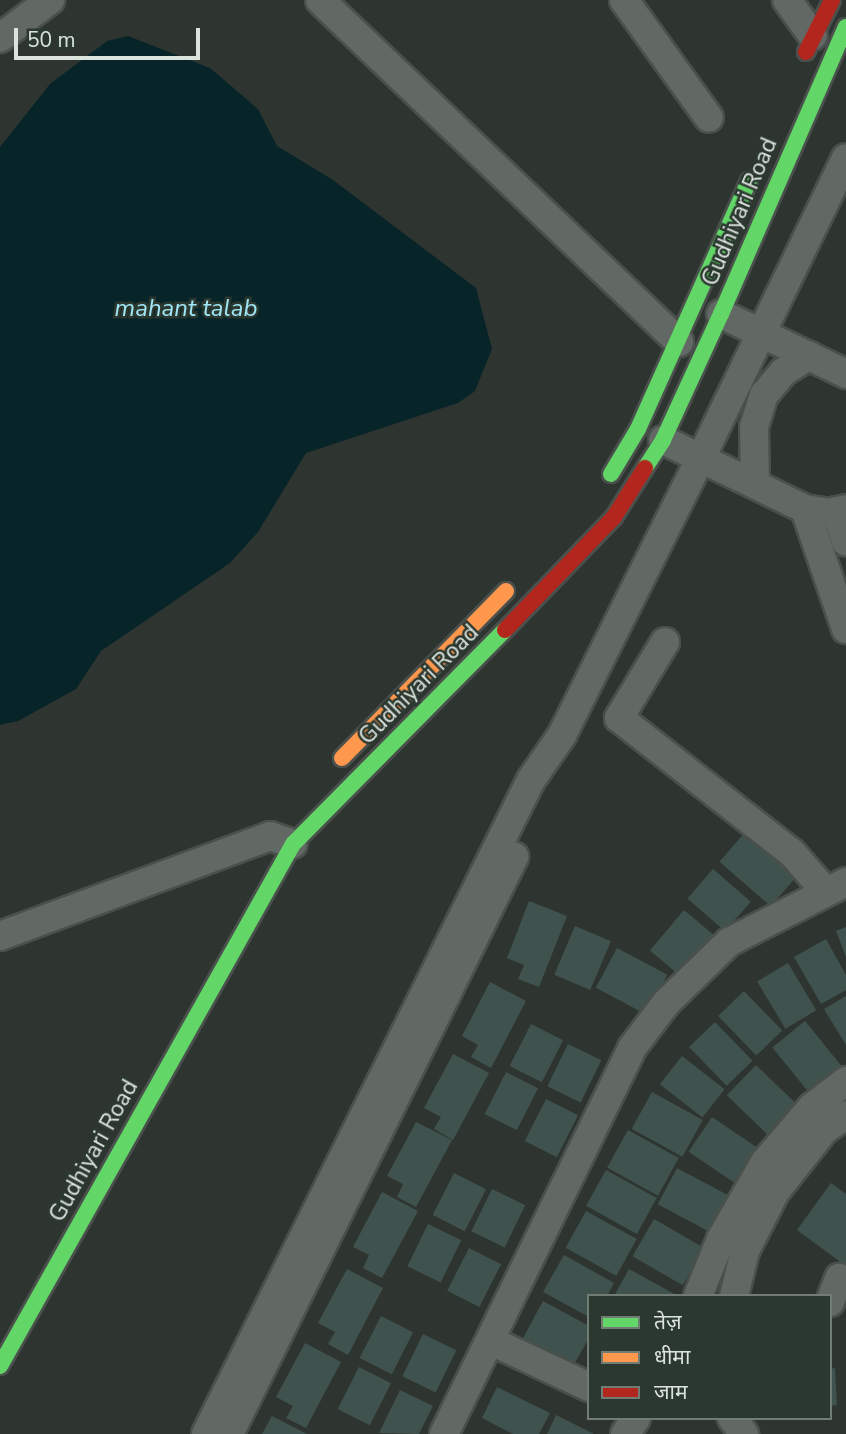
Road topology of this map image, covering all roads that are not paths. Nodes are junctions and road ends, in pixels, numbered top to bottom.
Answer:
1 (50, 0) edge
2 (320, 0) edge
3 (624, 0) edge
4 (787, 0) edge
5 (832, 0) edge
6 (846, 27) edge
7 (0, 38) edge
8 (807, 49) joint
9 (709, 118) dead end
10 (846, 158) edge
11 (757, 163) dead end
12 (722, 314) junction
13 (762, 333) junction
14 (678, 342) junction
15 (808, 356) junction
16 (846, 374) edge
17 (663, 440) junction
18 (701, 458) junction
19 (755, 484) junction
20 (603, 487) dead end
21 (805, 509) junction
22 (841, 510) edge
23 (846, 541) edge
24 (518, 579) dead end
25 (846, 629) edge
26 (665, 642) dead end
27 (562, 734) junction
28 (332, 769) dead end
29 (275, 841) junction
30 (836, 887) edge
31 (0, 936) edge
32 (846, 1081) edge
33 (846, 1115) edge
34 (764, 1185) junction
35 (699, 1294) edge
36 (734, 1294) edge
37 (492, 1341) junction
38 (0, 1366) edge
39 (587, 1386) edge
40 (206, 1434) edge
41 (229, 1434) edge
42 (444, 1434) edge

1 - 7 street
2 - 14 street
3 - 9 street
4 - 8 street
5 - 8 street
6 - 12 street, Gudhiyari Road
10 - 13 street
11 - 14 street, Gudhiyari Road
12 - 13 street
12 - 17 street, Gudhiyari Road
13 - 15 street
13 - 18 street
14 - 20 street, Gudhiyari Road
15 - 16 street
15 - 19 street
17 - 18 street
17 - 29 street, Gudhiyari Road
18 - 19 street
18 - 27 street
19 - 21 street
21 - 22 street
21 - 25 street
22 - 23 street
24 - 28 street, Gudhiyari Road
26 - 30 street
27 - 40 street
27 - 41 street
29 - 31 street
29 - 38 street, Gudhiyari Road
30 - 37 street
32 - 34 street
33 - 34 street
34 - 35 street
34 - 36 street
37 - 39 street
37 - 42 street

